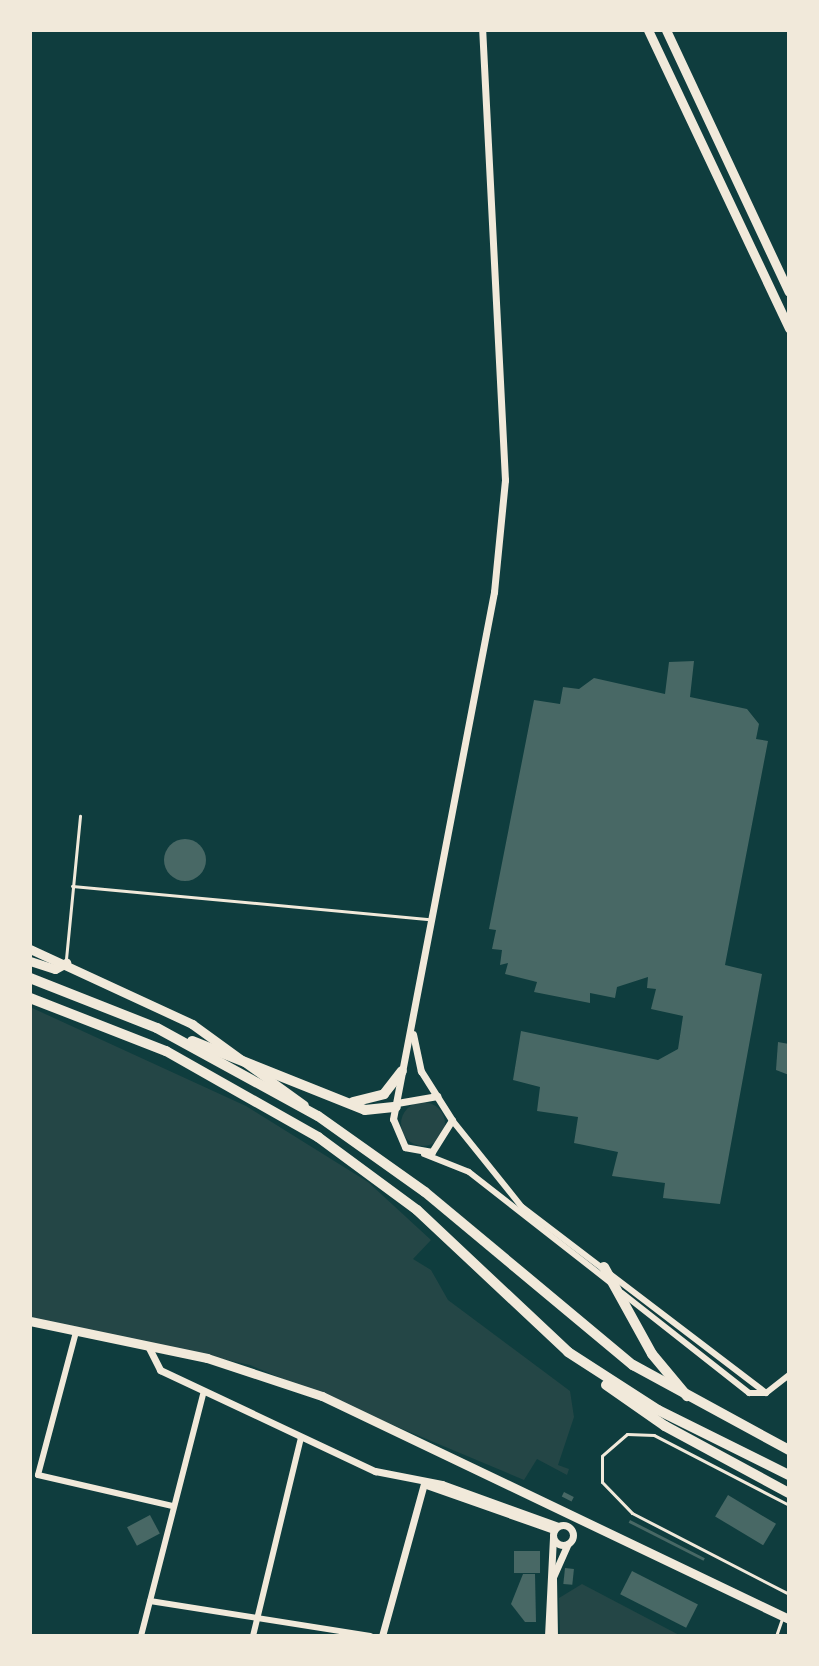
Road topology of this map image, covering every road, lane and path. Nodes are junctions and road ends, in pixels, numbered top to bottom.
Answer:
1 (482, 30) edge
2 (648, 30) edge
3 (666, 30) edge
4 (789, 292) edge
5 (789, 328) edge
6 (80, 816) dead end
7 (72, 886) junction
8 (432, 920) junction
9 (30, 949) edge
10 (30, 961) edge
11 (66, 963) junction
12 (30, 978) edge
13 (30, 998) edge
14 (413, 1034) junction
15 (171, 1035) junction
16 (248, 1059) junction
17 (402, 1071) junction
18 (437, 1096) junction
19 (342, 1101) junction
20 (396, 1105) junction
21 (318, 1116) junction
22 (452, 1120) junction
23 (421, 1153) junction
24 (556, 1233) junction
25 (551, 1240) junction
26 (604, 1267) junction
27 (616, 1287) junction
28 (676, 1320) junction
29 (30, 1321) edge
30 (661, 1326) junction
31 (76, 1332) junction
32 (148, 1346) junction
33 (588, 1366) junction
34 (789, 1375) edge
35 (204, 1391) junction
36 (766, 1393) junction
37 (694, 1403) junction
38 (301, 1438) junction
39 (789, 1450) edge
40 (789, 1475) edge
41 (424, 1484) junction
42 (789, 1493) edge
43 (556, 1504) junction
44 (789, 1505) edge
45 (172, 1506) junction
46 (588, 1519) junction
47 (556, 1530) junction
48 (571, 1541) junction
49 (551, 1551) junction
50 (561, 1559) junction
51 (789, 1594) edge
52 (150, 1601) junction
53 (787, 1618) edge
54 (258, 1619) junction
55 (141, 1636) edge
56 (253, 1636) edge
57 (370, 1636) edge
58 (382, 1636) edge
59 (551, 1636) edge
60 (776, 1636) edge

1 - 8 street
2 - 5 main road
3 - 4 main road
6 - 7 lane
7 - 8 lane
7 - 11 lane
8 - 14 street
9 - 11 main road
10 - 11 main road
11 - 16 main road
12 - 15 highway
13 - 33 highway
14 - 17 street
14 - 18 street
15 - 16 highway
15 - 21 highway
16 - 19 highway
16 - 21 main road
17 - 19 highway
17 - 20 street
18 - 20 street
18 - 22 street
19 - 20 highway
20 - 23 street
21 - 37 highway
22 - 23 street
22 - 24 street
23 - 25 street
24 - 25 street
24 - 26 street
25 - 27 street
26 - 27 highway
26 - 28 street
27 - 30 street
27 - 37 highway
28 - 30 street
28 - 36 street
29 - 31 main road
30 - 36 street
31 - 32 main road
31 - 45 street
32 - 35 street
32 - 43 main road
33 - 40 highway
33 - 42 highway
34 - 36 street
35 - 38 street
35 - 45 street
37 - 39 highway
38 - 41 street
38 - 54 street
41 - 47 street
41 - 58 street
43 - 46 main road
43 - 47 street
44 - 51 lane
45 - 52 street
46 - 48 street
46 - 53 main road
47 - 48 street
47 - 48 street
47 - 49 street
48 - 50 street
49 - 50 street
49 - 59 street
50 - 59 street
52 - 54 street
52 - 55 street
53 - 60 lane
54 - 56 street
54 - 57 street

